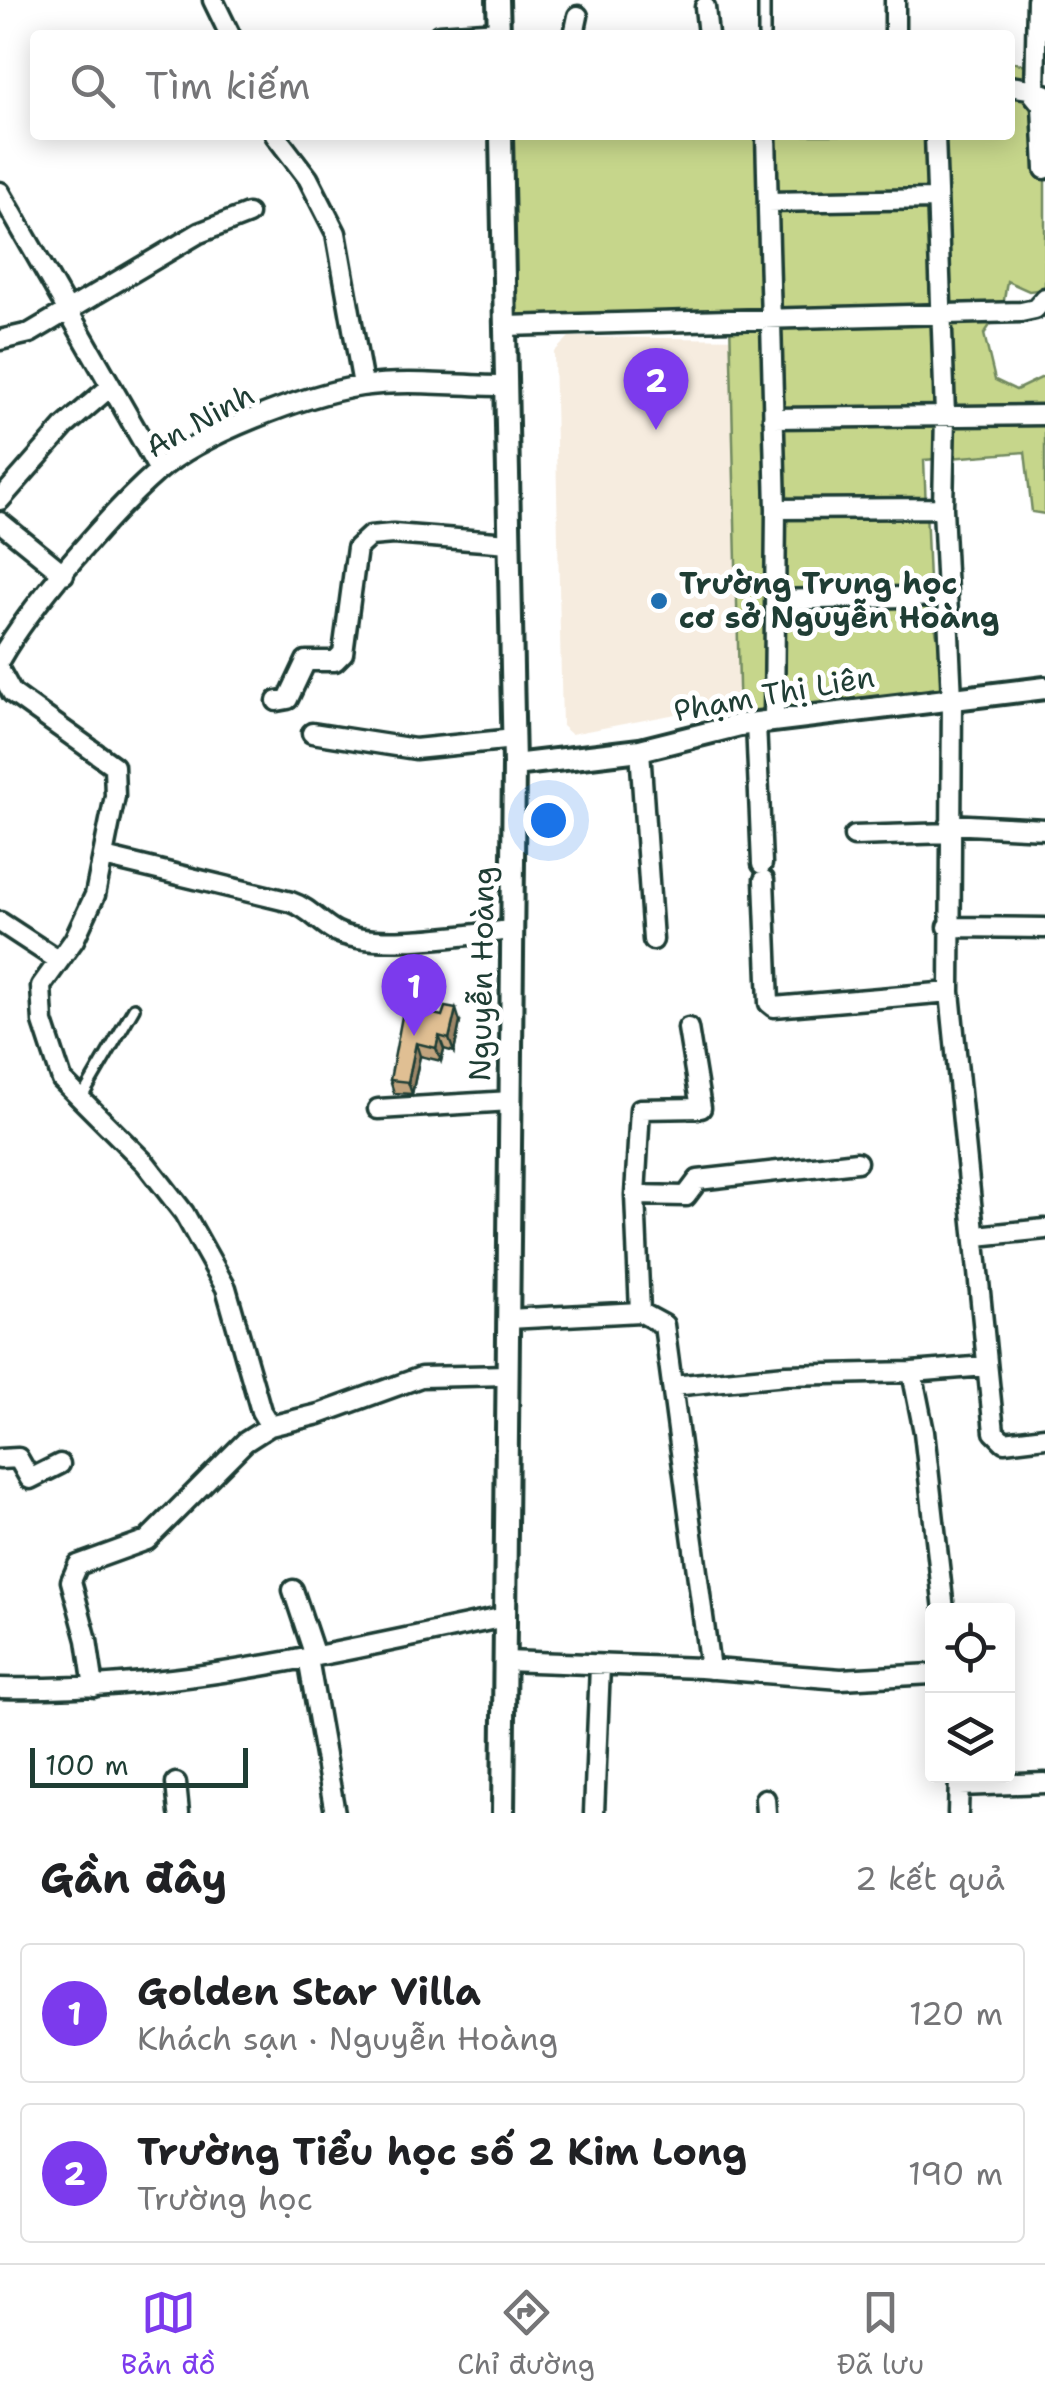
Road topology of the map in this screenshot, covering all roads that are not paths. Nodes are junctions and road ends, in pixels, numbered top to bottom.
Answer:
1 (213, 0) edge
2 (498, 0) edge
3 (764, 0) edge
4 (895, 0) edge
5 (1037, 0) edge
6 (706, 7) dead end
7 (578, 16) dead end
8 (228, 30) edge
9 (499, 30) edge
10 (575, 30) edge
11 (708, 30) edge
12 (764, 30) edge
13 (895, 30) edge
14 (1015, 87) edge
15 (1040, 94) edge
16 (279, 140) edge
17 (501, 140) edge
18 (766, 140) edge
19 (935, 140) edge
20 (1045, 169) edge
21 (0, 192) edge
22 (936, 199) junction
23 (768, 202) junction
24 (248, 214) dead end
25 (1044, 302) edge
26 (66, 310) junction
27 (940, 314) junction
28 (768, 321) junction
29 (505, 326) junction
30 (0, 340) edge
31 (363, 386) junction
32 (506, 386) junction
33 (109, 388) junction
34 (1045, 415) edge
35 (945, 416) junction
36 (773, 418) junction
37 (159, 470) junction
38 (0, 500) edge
39 (943, 508) junction
40 (776, 509) junction
41 (0, 522) edge
42 (510, 543) junction
43 (64, 574) junction
44 (946, 596) junction
45 (776, 600) junction
46 (0, 659) edge
47 (0, 671) edge
48 (1045, 688) edge
49 (952, 698) junction
50 (278, 702) dead end
51 (765, 722) junction
52 (312, 733) dead end
53 (514, 739) junction
54 (640, 750) junction
55 (514, 766) junction
56 (950, 828) junction
57 (1045, 829) edge
58 (854, 836) dead end
59 (104, 858) junction
60 (0, 922) edge
61 (948, 927) junction
62 (1045, 928) edge
63 (512, 930) junction
64 (653, 940) dead end
65 (58, 960) junction
66 (950, 992) junction
67 (134, 1008) dead end
68 (688, 1028) dead end
69 (81, 1099) junction
70 (510, 1101) junction
71 (378, 1108) dead end
72 (856, 1162) dead end
73 (635, 1195) junction
74 (1045, 1229) edge
75 (977, 1236) junction
76 (640, 1312) junction
77 (508, 1319) junction
78 (986, 1366) junction
79 (912, 1372) junction
80 (508, 1375) junction
81 (672, 1386) junction
82 (270, 1426) junction
83 (1045, 1437) edge
84 (0, 1458) edge
85 (60, 1464) dead end
86 (292, 1590) dead end
87 (943, 1603) edge
88 (505, 1617) junction
89 (312, 1657) junction
90 (505, 1661) junction
91 (600, 1666) junction
92 (710, 1669) junction
93 (925, 1674) edge
94 (94, 1687) junction
95 (0, 1688) edge
96 (1015, 1782) edge
97 (959, 1783) edge
98 (1045, 1783) edge
99 (176, 1784) dead end
100 (180, 1813) edge
101 (335, 1813) edge
102 (503, 1813) edge
103 (594, 1813) edge
104 (958, 1813) edge

1 - 8 street
2 - 9 street
3 - 12 lane
4 - 13 street
5 - 15 street
6 - 11 street
7 - 10 street
14 - 15 street
15 - 20 street
16 - 31 street
17 - 29 street, Nguyễn Hoàng
18 - 23 street
19 - 22 street
21 - 26 street
22 - 23 street
22 - 27 street
23 - 28 street
24 - 26 street
25 - 27 street
26 - 30 street
26 - 33 street
27 - 28 street
27 - 35 street
28 - 29 street
28 - 36 street
29 - 32 street, Nguyễn Hoàng
31 - 32 street, An Ninh
31 - 37 street, An Ninh
32 - 42 street, Nguyễn Hoàng
33 - 37 street
33 - 38 street
34 - 35 street
35 - 36 street
35 - 39 street
36 - 40 street
37 - 43 street, An Ninh
39 - 40 street
39 - 44 street
40 - 45 street
41 - 43 street
42 - 50 street
42 - 53 street, Nguyễn Hoàng
43 - 46 street, An Ninh
44 - 45 street
44 - 49 street
45 - 51 street
47 - 59 street
48 - 49 street, Phạm Thị Liên
49 - 51 street, Phạm Thị Liên
49 - 56 street
51 - 54 street, Phạm Thị Liên
51 - 66 street
52 - 53 street
53 - 55 street, Nguyễn Hoàng
54 - 55 street, Phạm Thị Liên
54 - 64 street
55 - 63 street, Nguyễn Hoàng
56 - 57 street
56 - 58 street
56 - 61 street
59 - 63 street
59 - 65 street
60 - 65 street
61 - 62 street
61 - 66 street
63 - 70 street, Nguyễn Hoàng
65 - 69 street
66 - 75 street
67 - 69 lane
68 - 73 street
69 - 82 street
70 - 71 street
70 - 77 street, Nguyễn Hoàng
72 - 73 street
73 - 76 street
74 - 75 street
75 - 78 street
76 - 77 street
76 - 81 street
77 - 80 street, Nguyễn Hoàng
78 - 79 street
78 - 83 street
79 - 81 street
79 - 87 street
80 - 82 street
80 - 88 street, Nguyễn Hoàng
81 - 92 street
82 - 94 street
84 - 85 street
86 - 89 street
88 - 89 street
88 - 90 street, Nguyễn Hoàng
89 - 94 street
89 - 101 street
90 - 91 street
90 - 102 street, Nguyễn Hoàng
91 - 92 street
91 - 103 street
92 - 93 street
94 - 95 street
96 - 98 street
97 - 104 street
99 - 100 street

